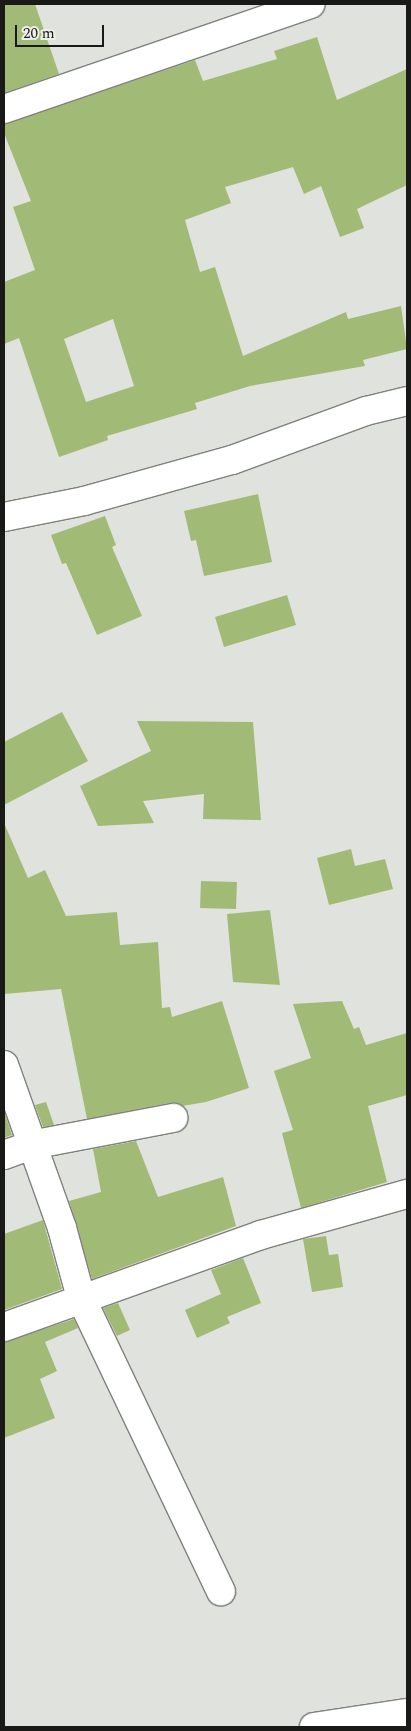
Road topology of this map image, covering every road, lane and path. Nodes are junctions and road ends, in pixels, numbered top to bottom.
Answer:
1 (311, 4) edge
2 (4, 109) edge
3 (407, 401) edge
4 (4, 517) edge
5 (4, 1065) edge
6 (173, 1118) dead end
7 (32, 1145) junction
8 (4, 1155) edge
9 (407, 1194) edge
10 (81, 1298) junction
11 (4, 1327) edge
12 (220, 1591) dead end
13 (407, 1713) edge
14 (314, 1727) edge

1 - 2 street
3 - 4 street
5 - 7 street
6 - 7 street
7 - 8 street
7 - 10 street
9 - 10 street
10 - 11 street
10 - 12 street
13 - 14 street

